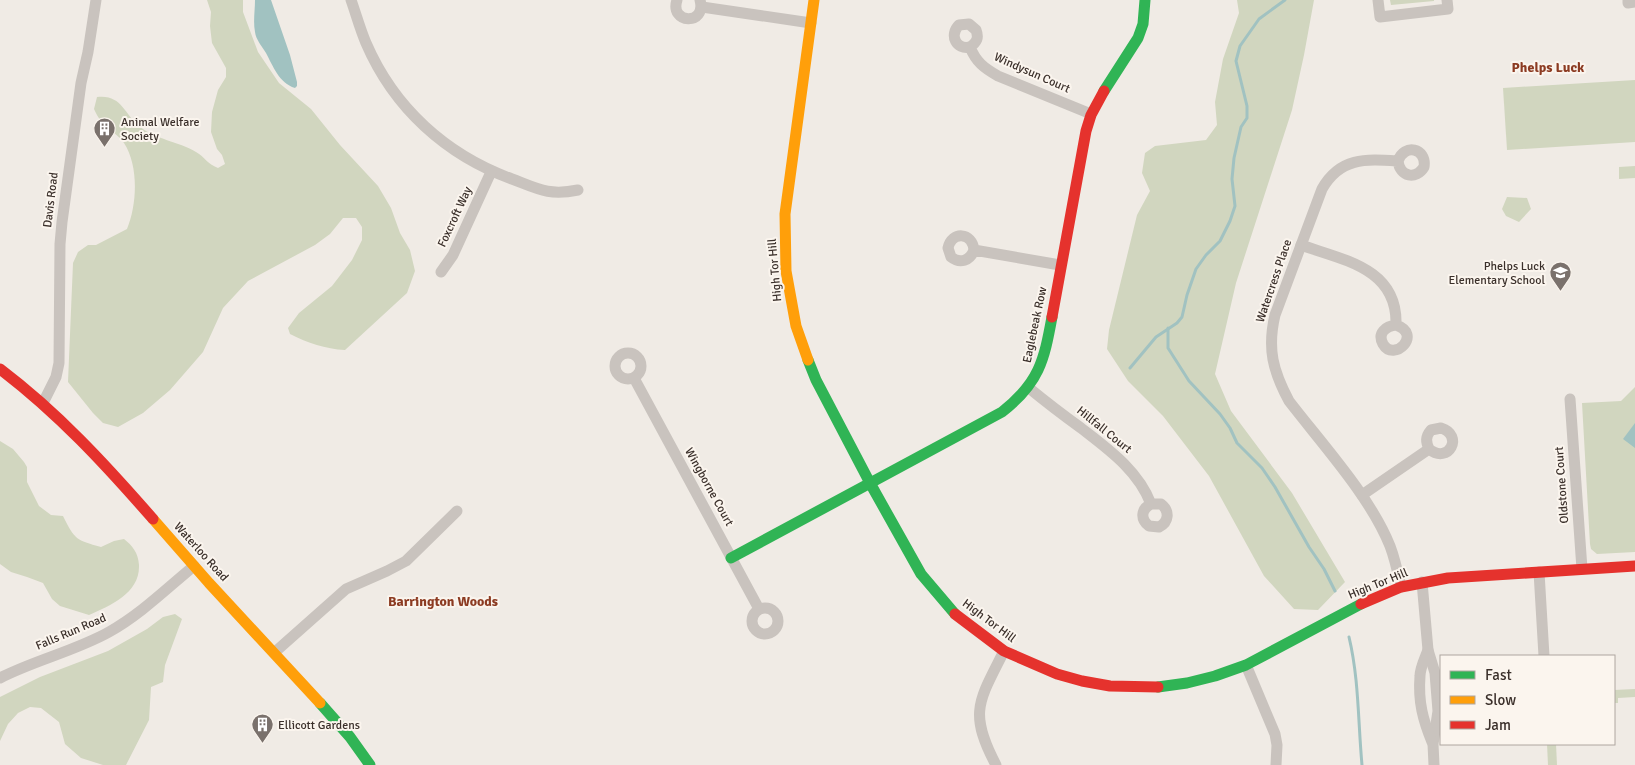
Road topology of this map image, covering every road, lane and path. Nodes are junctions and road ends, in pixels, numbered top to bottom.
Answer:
1 (96, 0) edge
2 (351, 0) edge
3 (677, 0) edge
4 (814, 0) edge
5 (1145, 0) edge
6 (1378, 0) edge
7 (1447, 0) edge
8 (1628, 0) edge
9 (1635, 2) edge
10 (701, 3) edge
11 (811, 23) junction
12 (970, 47) dead end
13 (1091, 114) junction
14 (1398, 161) dead end
15 (491, 172) junction
16 (578, 190) dead end
17 (1301, 245) junction
18 (974, 250) dead end
19 (1060, 265) junction
20 (441, 272) dead end
21 (1396, 325) dead end
22 (0, 369) edge
23 (634, 378) dead end
24 (1029, 388) junction
25 (1570, 398) dead end
26 (43, 403) junction
27 (1429, 449) dead end
28 (870, 483) junction
29 (1362, 494) junction
30 (1151, 504) dead end
31 (457, 512) dead end
32 (731, 558) junction
33 (194, 566) junction
34 (1635, 566) edge
35 (1582, 569) junction
36 (1539, 572) junction
37 (1422, 582) junction
38 (1401, 587) junction
39 (759, 609) dead end
40 (1428, 650) junction
41 (1004, 651) junction
42 (274, 652) junction
43 (1544, 655) edge
44 (1246, 665) junction
45 (0, 678) edge
46 (1432, 744) junction
47 (370, 765) edge
48 (996, 765) edge
49 (1276, 765) edge
50 (1434, 765) edge

1 - 26 street, Davis Road
2 - 15 street
3 - 10 street
4 - 11 street, High Tor Hill
5 - 13 street, Eaglebeak Row
6 - 7 street
8 - 9 street
10 - 11 street
11 - 28 street, High Tor Hill
12 - 13 street, Windysun Court
13 - 19 street, Eaglebeak Row
14 - 17 street, Watercress Place
15 - 16 street
15 - 20 street, Foxcroft Way
17 - 21 street
17 - 29 street, Watercress Place
18 - 19 street
19 - 24 street, Eaglebeak Row
22 - 26 street, Waterloo Road
23 - 32 street, Wingborne Court
24 - 28 street, Eaglebeak Row
24 - 30 street, Hillfall Court
25 - 35 street, Oldstone Court
26 - 33 street, Waterloo Road
27 - 29 street
28 - 32 street, Eaglebeak Row
28 - 41 street, High Tor Hill
29 - 38 street, Watercress Place
31 - 42 street
32 - 39 street, Wingborne Court
33 - 42 street, Waterloo Road
33 - 45 street, Falls Run Road
34 - 35 street, High Tor Hill
35 - 36 street, High Tor Hill
36 - 37 street, High Tor Hill
36 - 43 street
37 - 38 street, High Tor Hill
37 - 40 street
38 - 44 street, High Tor Hill
40 - 46 street
40 - 46 street
41 - 44 street, High Tor Hill
41 - 48 street
42 - 47 street, Waterloo Road
44 - 49 street
46 - 50 street

